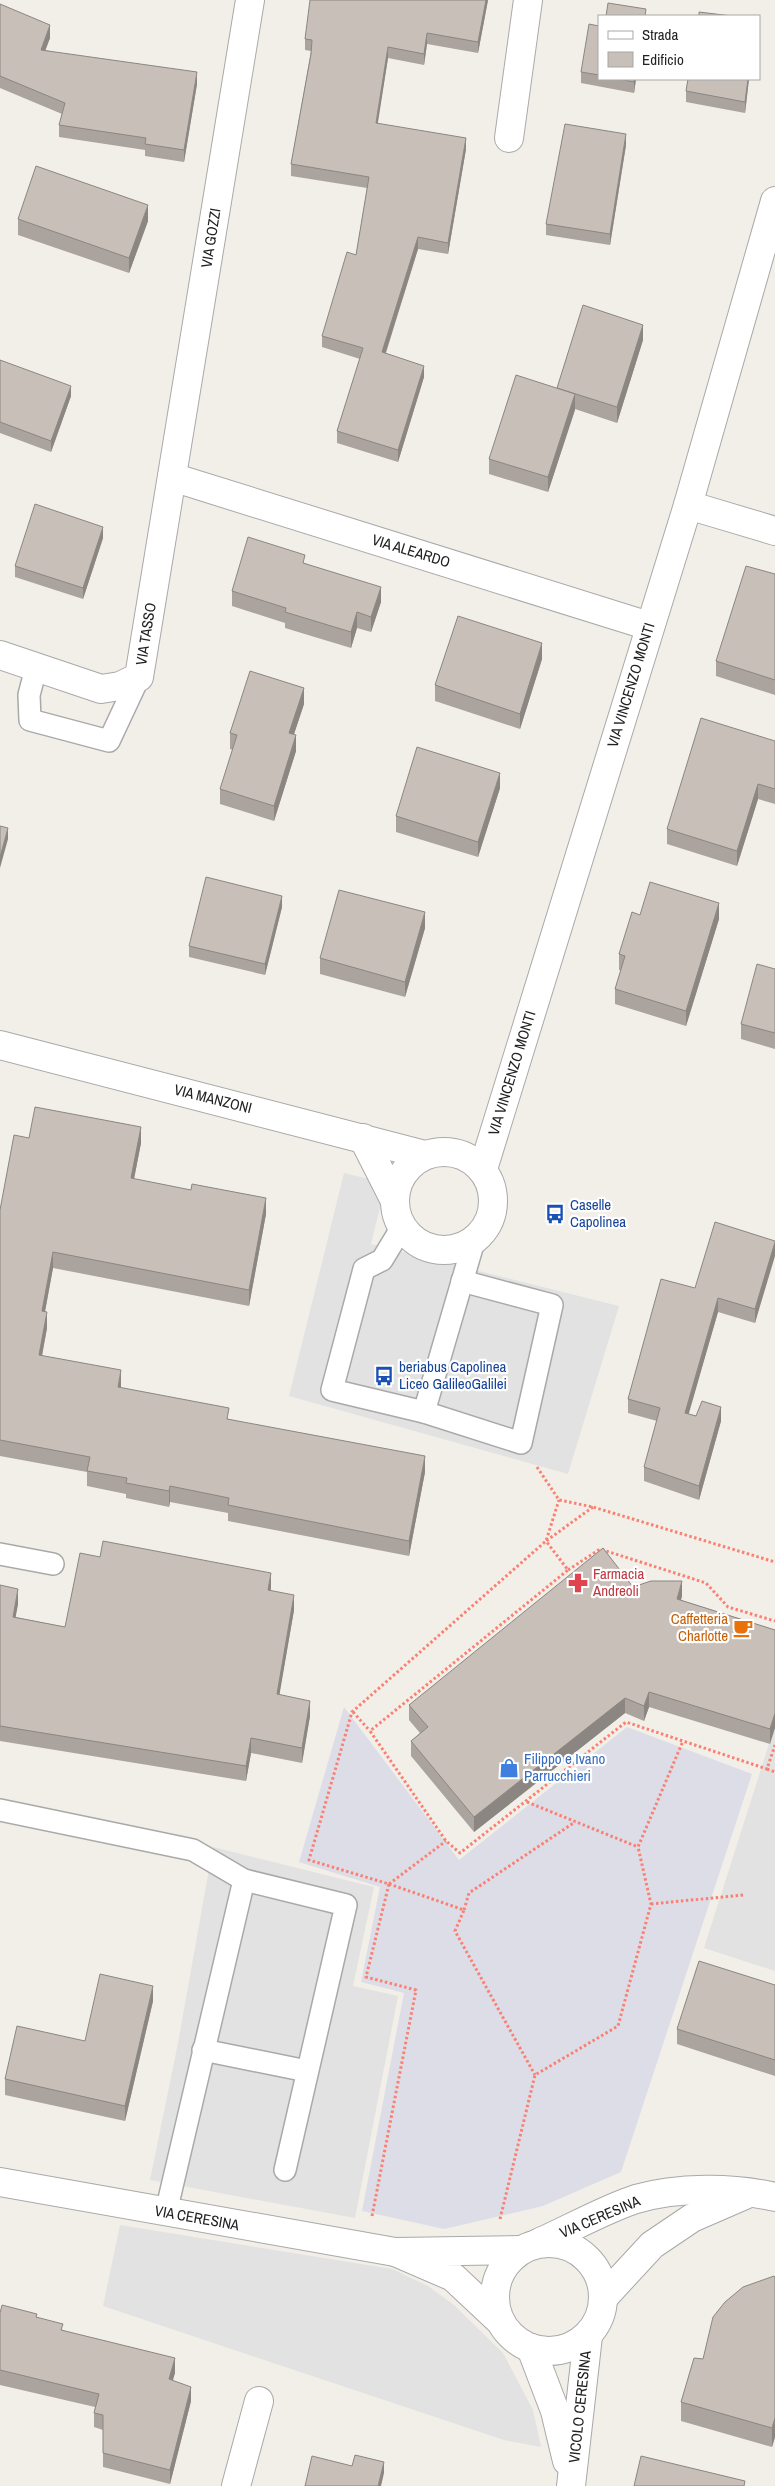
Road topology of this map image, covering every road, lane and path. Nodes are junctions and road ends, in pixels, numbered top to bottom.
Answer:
1 (250, 0) edge
2 (528, 0) edge
3 (509, 138) dead end
4 (775, 201) edge
5 (172, 477) junction
6 (688, 505) junction
7 (775, 531) edge
8 (649, 626) junction
9 (0, 656) edge
10 (36, 668) junction
11 (139, 677) junction
12 (0, 1045) edge
13 (364, 1138) junction
14 (425, 1154) junction
15 (483, 1169) junction
16 (398, 1214) junction
17 (474, 1241) junction
18 (462, 1281) junction
19 (424, 1412) junction
20 (521, 1443) junction
21 (559, 1500) junction
22 (593, 1507) junction
23 (546, 1541) junction
24 (0, 1554) edge
25 (775, 1562) edge
26 (53, 1564) dead end
27 (568, 1570) junction
28 (775, 1622) edge
29 (352, 1712) junction
30 (370, 1731) junction
31 (683, 1741) junction
32 (775, 1745) edge
33 (767, 1769) junction
34 (775, 1772) edge
35 (527, 1802) junction
36 (0, 1810) edge
37 (575, 1822) junction
38 (446, 1841) junction
39 (638, 1847) junction
40 (244, 1880) junction
41 (389, 1884) junction
42 (743, 1895) dead end
43 (651, 1904) junction
44 (464, 1910) junction
45 (203, 2050) junction
46 (307, 2072) junction
47 (535, 2075) junction
48 (285, 2170) dead end
49 (0, 2182) edge
50 (764, 2194) edge
51 (166, 2212) junction
52 (530, 2246) junction
53 (366, 2247) junction
54 (492, 2250) junction
55 (395, 2252) junction
56 (604, 2297) junction
57 (500, 2321) junction
58 (588, 2336) junction
59 (531, 2348) junction
60 (259, 2402) dead end
61 (571, 2483) edge
62 (236, 2486) edge

1 - 5 street, VIA GOZZI
2 - 3 street
4 - 6 street, VIA VINCENZO MONTI
5 - 8 street, VIA ALEARDO
5 - 11 street, VIA TASSO
6 - 7 street
6 - 8 street, VIA VINCENZO MONTI
8 - 15 street, VIA VINCENZO MONTI
9 - 10 street, VIA TASSO
10 - 11 street, VIA TASSO
10 - 11 lane
12 - 13 street, VIA MANZONI
13 - 14 street, VIA MANZONI
13 - 16 street
14 - 15 street
14 - 16 street
15 - 17 street
16 - 17 street
16 - 19 lane
17 - 18 lane
18 - 19 lane
18 - 20 lane
19 - 20 lane
20 - 21 path
21 - 22 path
21 - 23 path
22 - 23 path
22 - 25 path
23 - 27 path
23 - 29 path
24 - 26 lane
27 - 28 path
27 - 30 path
29 - 30 path
29 - 41 path
30 - 38 path
31 - 33 path
31 - 35 path
31 - 39 path
32 - 33 path
33 - 34 path
35 - 37 path
35 - 38 path
36 - 40 lane
37 - 39 path
37 - 44 path
38 - 41 path
39 - 43 path
40 - 45 lane
40 - 46 lane
41 - 44 path
41 - 53 path
42 - 43 path
43 - 47 path
44 - 47 path
45 - 46 lane
45 - 51 lane
46 - 48 lane
47 - 54 path
49 - 51 street, VIA CERESINA
50 - 52 street, VIA CERESINA
50 - 56 street, VIA CERESINA
51 - 53 street, VIA CERESINA
52 - 54 street, VIA CERESINA
52 - 56 street, VIA CERESINA
52 - 57 street, VIA CERESINA
53 - 55 street, VIA CERESINA
54 - 55 street, VIA CERESINA
55 - 57 street, VIA CERESINA
56 - 58 street, VIA CERESINA
57 - 59 street, VIA CERESINA
58 - 59 street, VIA CERESINA
58 - 61 street, VICOLO CERESINA
59 - 61 street, VICOLO CERESINA
60 - 62 street

